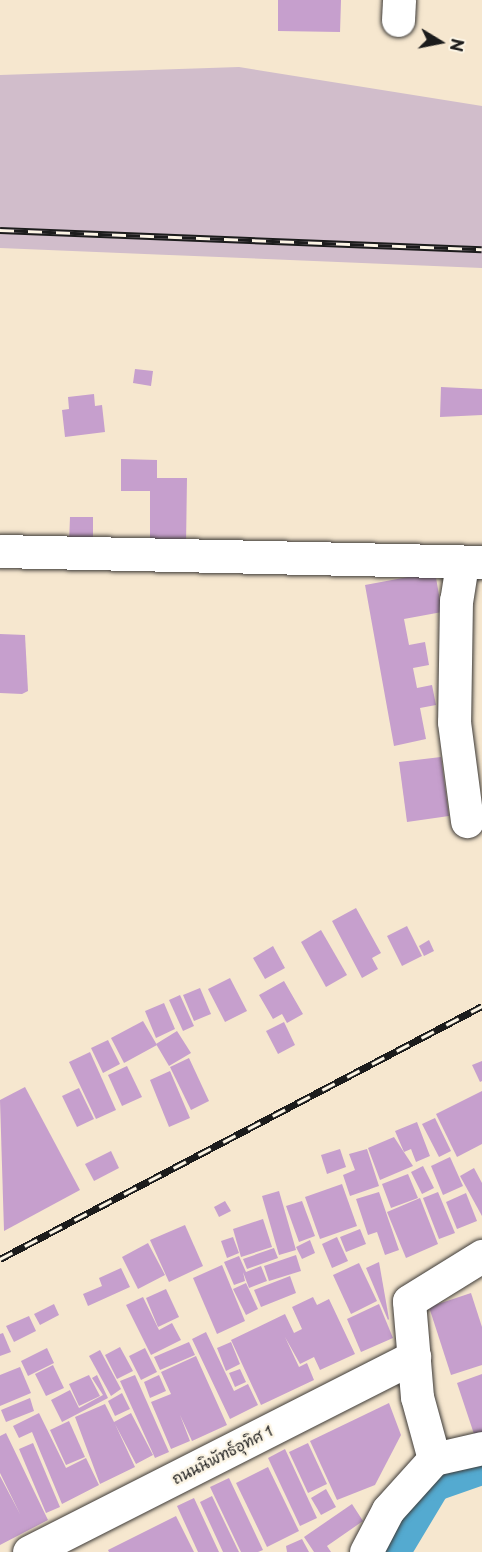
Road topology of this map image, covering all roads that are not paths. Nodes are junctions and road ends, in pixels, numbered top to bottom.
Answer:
1 (0, 551) edge
2 (472, 563) edge
3 (467, 821) dead end
4 (482, 1256) edge
5 (414, 1357) junction
6 (482, 1448) edge
7 (434, 1459) junction
8 (29, 1552) edge
9 (366, 1552) edge

1 - 2 street
2 - 3 street
4 - 5 street
5 - 7 street
5 - 8 street, ถนนนิพัทธ์อุทิศ 1
6 - 7 street
7 - 9 street

